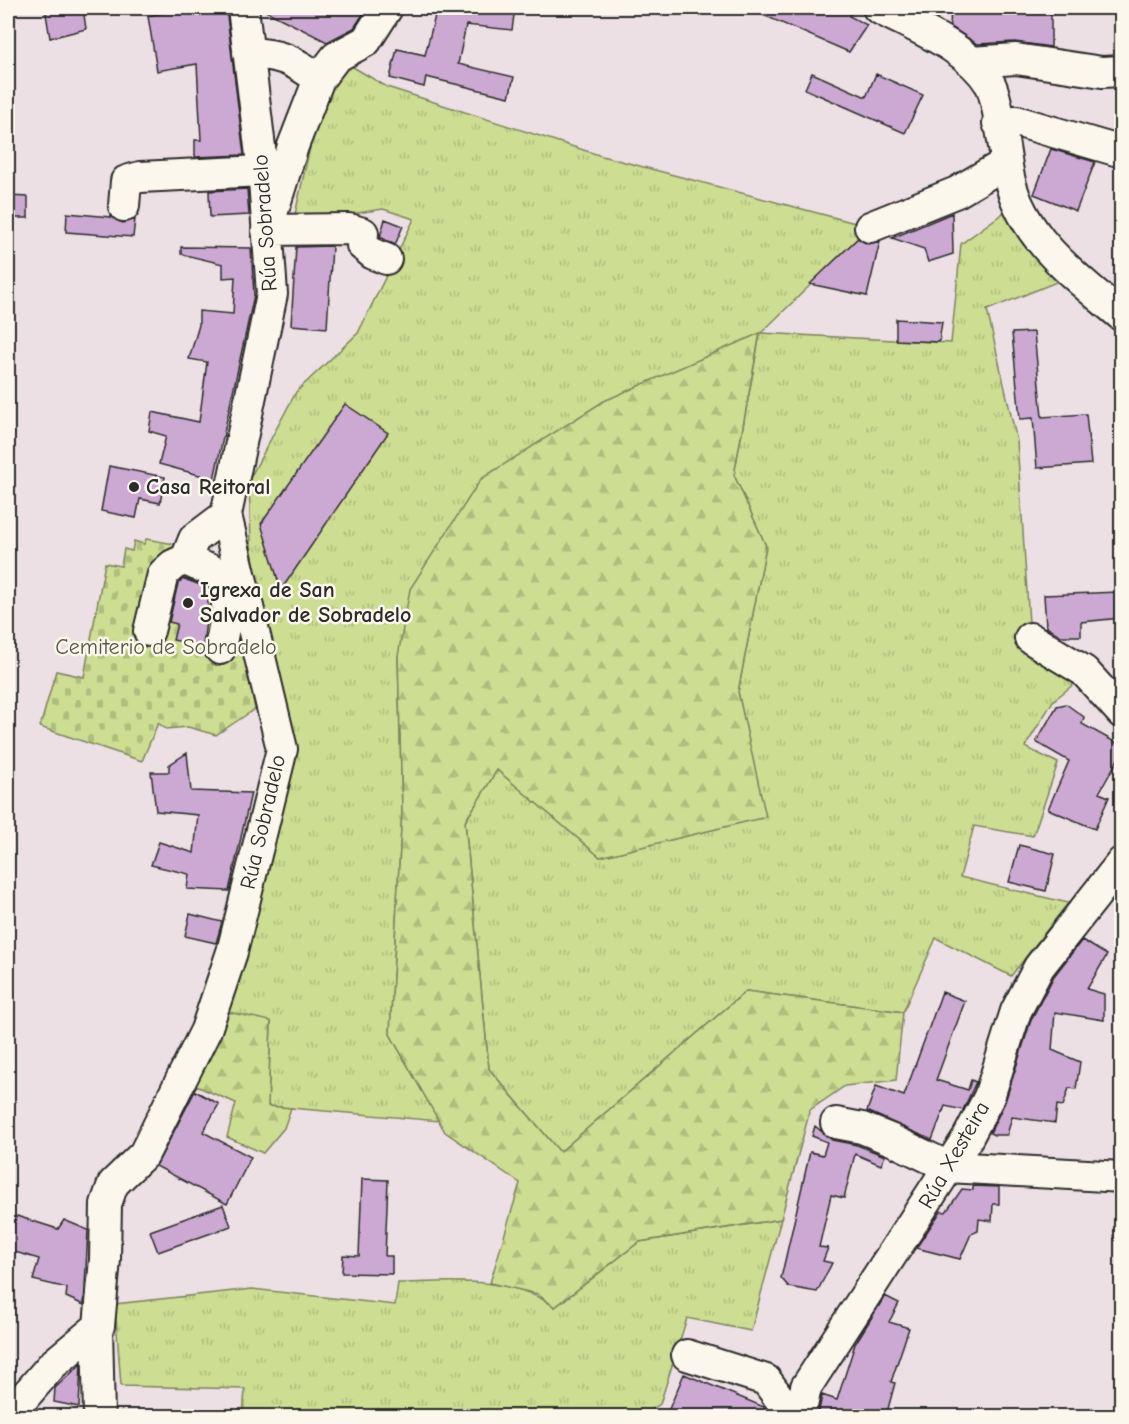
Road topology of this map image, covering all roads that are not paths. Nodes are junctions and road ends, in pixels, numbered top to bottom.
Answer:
1 (387, 8) edge
2 (878, 8) edge
3 (246, 12) edge
4 (248, 53) junction
5 (970, 63) junction
6 (1122, 70) edge
7 (319, 79) junction
8 (998, 123) junction
9 (1122, 152) edge
10 (1006, 163) junction
11 (262, 171) junction
12 (124, 206) dead end
13 (870, 227) dead end
14 (267, 230) junction
15 (386, 259) dead end
16 (1122, 316) edge
17 (226, 515) junction
18 (186, 559) junction
19 (149, 631) dead end
20 (1030, 638) dead end
21 (220, 649) dead end
22 (1122, 713) edge
23 (1122, 862) edge
24 (836, 1123) dead end
25 (949, 1167) junction
26 (1122, 1177) edge
27 (98, 1327) junction
28 (687, 1355) dead end
29 (8, 1416) edge
30 (99, 1416) edge
31 (786, 1416) edge
32 (800, 1416) edge

1 - 7 street
2 - 5 street
3 - 4 street, Rúa Sobradelo
4 - 7 street
4 - 11 street, Rúa Sobradelo
5 - 6 street
5 - 8 street
7 - 14 street
8 - 9 street
8 - 10 street
10 - 13 street
10 - 16 street
11 - 12 street
11 - 14 street, Rúa Sobradelo
14 - 15 street
14 - 17 street, Rúa Sobradelo
17 - 18 street
17 - 27 street, Rúa Sobradelo
18 - 19 street
18 - 21 street
20 - 22 street
23 - 25 street, Rúa Xesteira
24 - 25 street
25 - 26 street
25 - 32 street, Rúa Xesteira
27 - 29 street
27 - 30 street, Rúa Sobradelo
28 - 31 street

